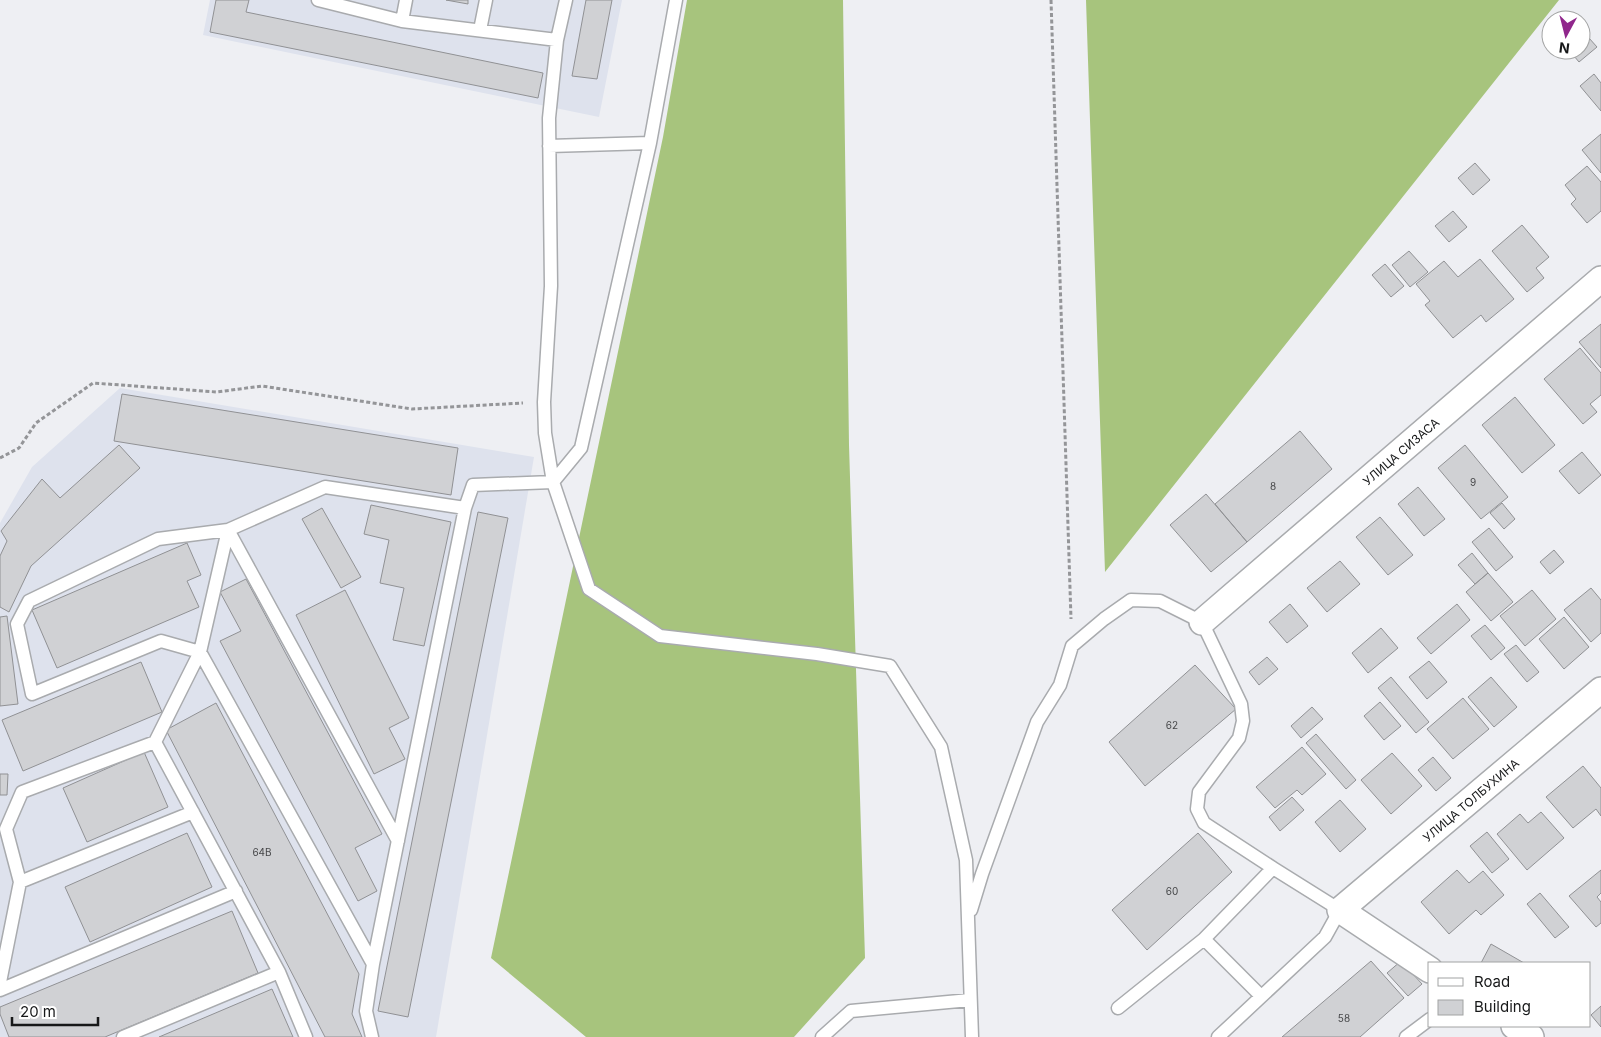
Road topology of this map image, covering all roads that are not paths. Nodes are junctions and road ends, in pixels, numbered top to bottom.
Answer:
1 (318, 0) edge
2 (406, 0) edge
3 (486, 0) edge
4 (566, 0) edge
5 (676, 0) edge
6 (402, 21) junction
7 (480, 30) junction
8 (557, 40) junction
9 (650, 143) junction
10 (549, 146) junction
11 (1601, 279) edge
12 (553, 482) junction
13 (465, 508) junction
14 (228, 530) junction
15 (1202, 622) junction
16 (200, 652) junction
17 (1601, 690) edge
18 (155, 742) junction
19 (193, 812) junction
20 (398, 841) junction
21 (1273, 868) junction
22 (20, 882) junction
23 (236, 891) junction
24 (1340, 910) junction
25 (968, 922) junction
26 (1204, 939) junction
27 (373, 964) junction
28 (1428, 969) edge
29 (279, 972) junction
30 (0, 982) edge
31 (0, 990) edge
32 (1261, 996) junction
33 (970, 1000) junction
34 (1118, 1008) dead end
35 (1428, 1020) edge
36 (1516, 1027) edge
37 (123, 1037) edge
38 (306, 1037) edge
39 (372, 1037) edge
40 (822, 1037) edge
41 (972, 1037) edge
42 (1218, 1037) edge
43 (1406, 1037) edge
44 (1531, 1037) edge

1 - 6 lane
2 - 6 lane
3 - 7 lane
4 - 8 lane
5 - 9 lane
6 - 7 lane
7 - 8 lane
8 - 10 lane
9 - 10 lane
9 - 12 lane
10 - 12 lane
11 - 15 street, УЛИЦА СИЗАСА
12 - 13 lane
12 - 25 lane
13 - 14 lane
13 - 20 lane
14 - 16 lane
14 - 16 lane
14 - 20 lane
15 - 21 lane
15 - 25 lane
16 - 18 lane
16 - 27 lane
17 - 24 street, УЛИЦА ТОЛБУХИНА
18 - 19 lane
18 - 22 lane
19 - 22 lane
19 - 23 lane
20 - 27 lane
21 - 24 lane
21 - 26 lane
22 - 30 lane
23 - 29 lane
23 - 31 lane
24 - 28 street
24 - 32 lane
25 - 33 lane
26 - 32 lane
26 - 34 lane
27 - 39 lane
29 - 37 lane
29 - 38 lane
32 - 42 lane
33 - 40 lane
33 - 41 lane
35 - 43 lane
36 - 44 street

